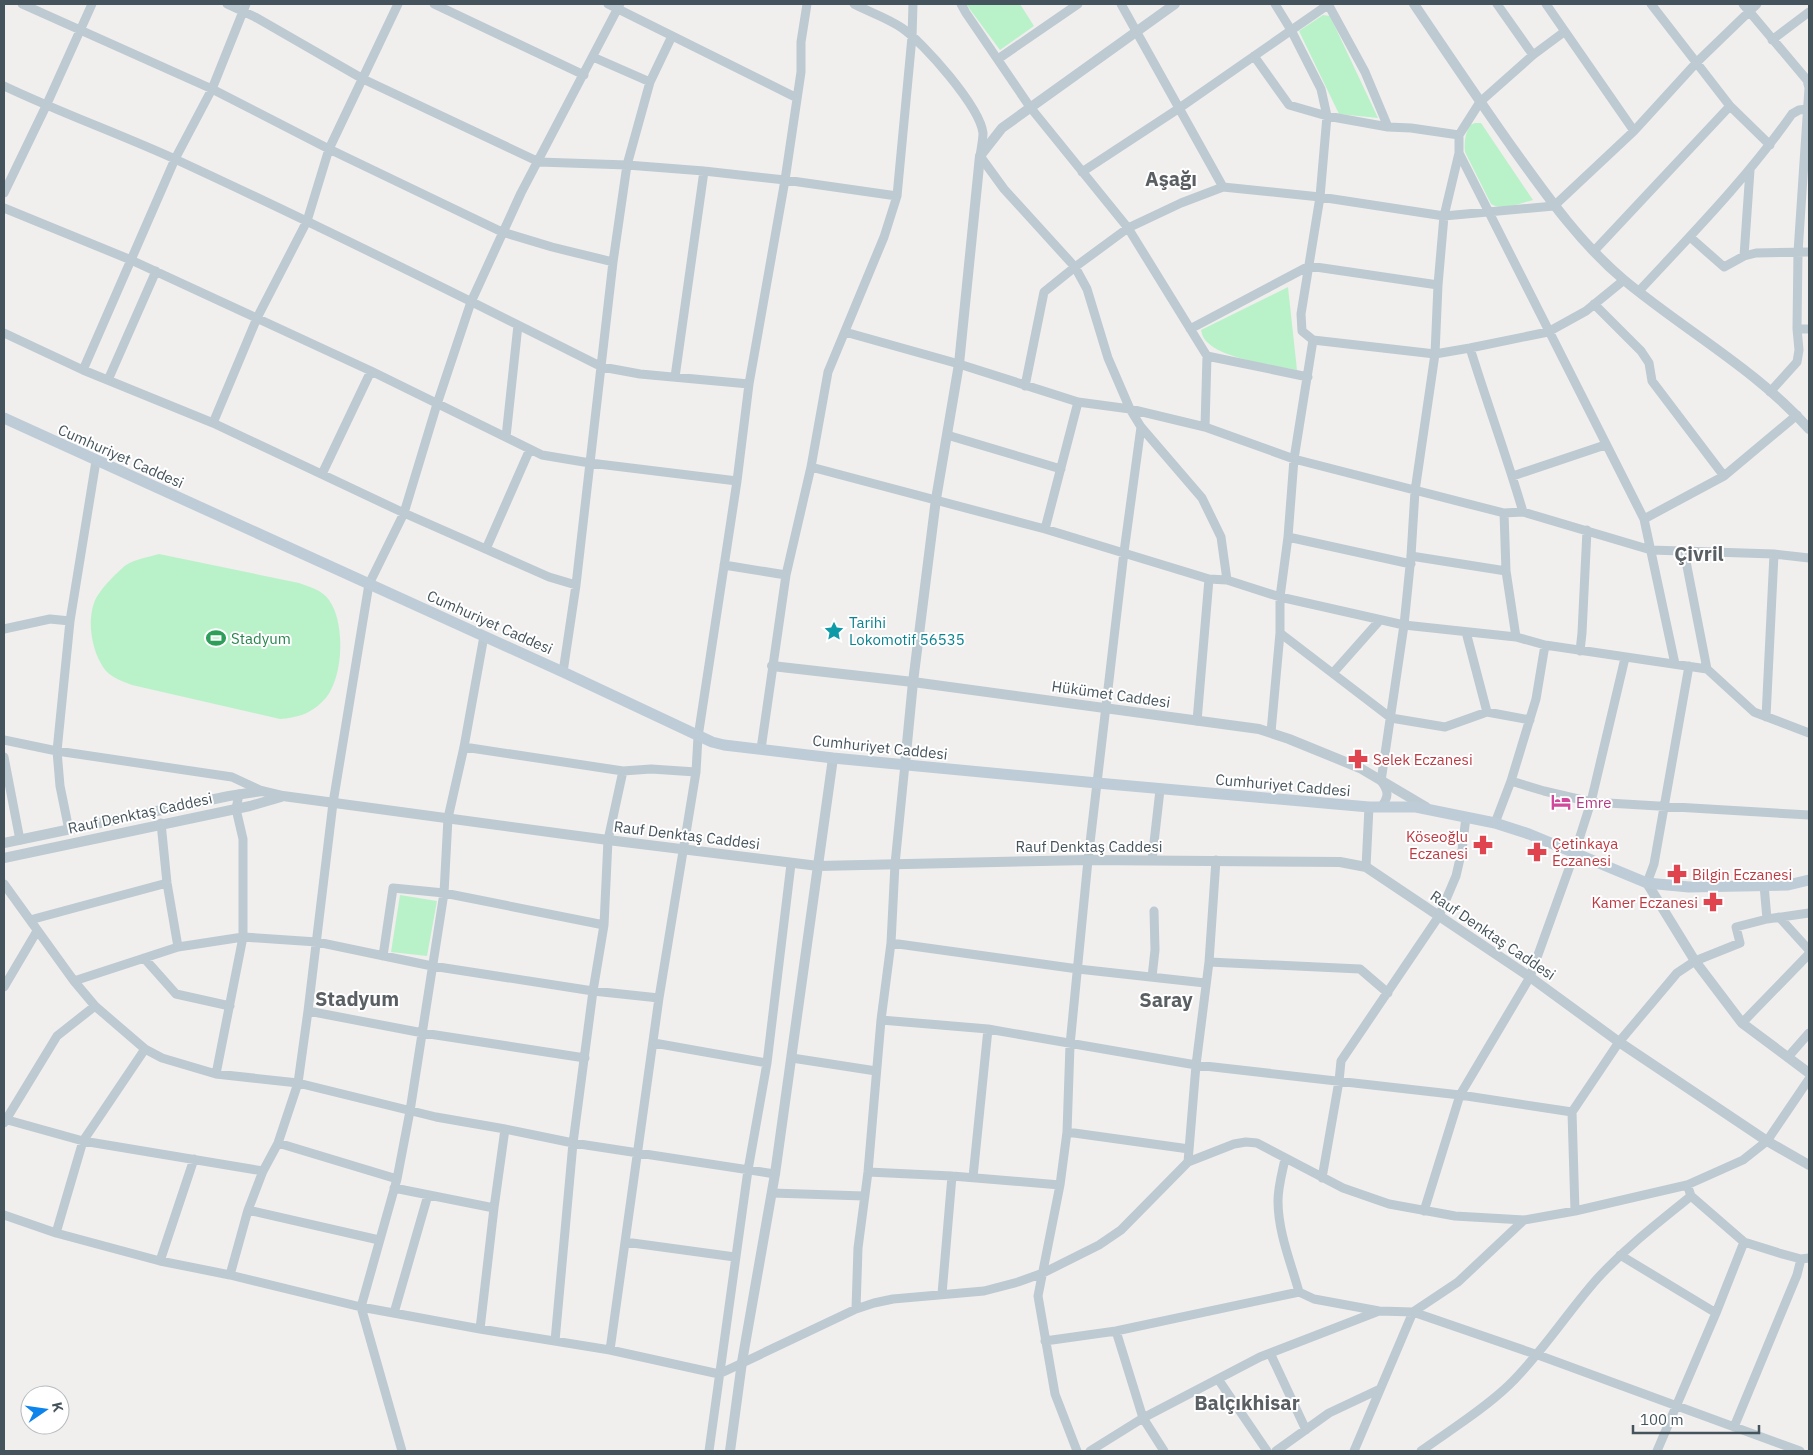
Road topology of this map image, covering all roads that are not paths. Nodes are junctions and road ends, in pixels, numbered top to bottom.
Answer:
1 (22, 4) edge
2 (92, 4) edge
3 (227, 4) edge
4 (398, 4) edge
5 (434, 4) edge
6 (608, 4) edge
7 (807, 4) edge
8 (854, 4) edge
9 (913, 4) edge
10 (961, 4) edge
11 (1078, 4) edge
12 (1120, 4) edge
13 (1175, 4) edge
14 (1274, 4) edge
15 (1329, 4) edge
16 (1414, 4) edge
17 (1498, 4) edge
18 (1546, 4) edge
19 (1651, 4) edge
20 (1757, 4) edge
21 (619, 6) edge
22 (1745, 7) edge
23 (244, 8) edge
24 (1809, 12) edge
25 (80, 29) junction
26 (1291, 30) junction
27 (1137, 31) junction
28 (1564, 32) junction
29 (672, 36) junction
30 (912, 37) junction
31 (1772, 40) junction
32 (1533, 55) junction
33 (1254, 56) junction
34 (593, 57) junction
35 (998, 59) junction
36 (1696, 62) junction
37 (584, 75) junction
38 (363, 79) junction
39 (1808, 79) edge
40 (650, 82) junction
41 (4, 86) edge
42 (212, 89) junction
43 (797, 98) junction
44 (1480, 102) junction
45 (46, 106) junction
46 (1730, 106) junction
47 (1030, 107) junction
48 (1178, 109) junction
49 (1807, 109) junction
50 (1327, 116) junction
51 (1808, 125) edge
52 (1388, 127) junction
53 (1634, 131) junction
54 (1458, 135) junction
55 (1770, 145) junction
56 (329, 149) junction
57 (1459, 153) junction
58 (980, 156) junction
59 (175, 159) junction
60 (539, 162) junction
61 (627, 165) junction
62 (1750, 169) junction
63 (704, 171) junction
64 (1082, 172) junction
65 (785, 180) junction
66 (1223, 187) junction
67 (4, 193) edge
68 (898, 196) junction
69 (1320, 197) junction
70 (1554, 206) junction
71 (4, 208) edge
72 (1489, 213) junction
73 (1444, 216) junction
74 (307, 221) junction
75 (1128, 228) junction
76 (502, 232) junction
77 (1690, 237) junction
78 (1594, 251) junction
79 (1798, 252) junction
80 (1809, 252) edge
81 (1744, 256) junction
82 (131, 260) junction
83 (613, 262) junction
84 (1309, 266) junction
85 (1075, 267) junction
86 (156, 272) junction
87 (1624, 280) junction
88 (1438, 285) junction
89 (1639, 291) junction
90 (471, 302) junction
91 (1594, 304) junction
92 (256, 318) junction
93 (518, 325) junction
94 (1190, 329) junction
95 (1797, 329) junction
96 (1809, 330) edge
97 (4, 332) edge
98 (845, 332) junction
99 (1548, 332) junction
100 (1313, 340) junction
101 (1470, 348) junction
102 (1435, 354) junction
103 (1207, 356) junction
104 (959, 364) junction
105 (602, 367) junction
106 (83, 370) junction
107 (371, 371) junction
108 (675, 377) junction
109 (1308, 377) junction
110 (108, 380) junction
111 (748, 384) junction
112 (1025, 386) junction
113 (1770, 392) junction
114 (1078, 402) junction
115 (437, 404) junction
116 (1130, 409) junction
117 (1797, 415) junction
118 (4, 418) edge
119 (213, 423) junction
120 (1141, 427) junction
121 (1205, 427) junction
122 (1809, 429) edge
123 (947, 435) junction
124 (506, 437) junction
125 (1605, 445) junction
126 (530, 449) junction
127 (1294, 458) junction
128 (96, 462) junction
129 (590, 463) junction
130 (811, 468) junction
131 (1060, 469) junction
132 (322, 474) junction
133 (1513, 476) junction
134 (1724, 476) junction
135 (736, 481) junction
136 (1415, 491) junction
137 (936, 499) junction
138 (1523, 512) junction
139 (404, 513) junction
140 (1504, 513) junction
141 (1644, 519) junction
142 (1045, 528) junction
143 (1587, 530) junction
144 (1288, 538) junction
145 (486, 549) junction
146 (1651, 550) junction
147 (1684, 551) junction
148 (1124, 552) junction
149 (1774, 554) junction
150 (1809, 558) edge
151 (1411, 560) junction
152 (724, 565) junction
153 (1506, 571) junction
154 (786, 576) junction
155 (1209, 579) junction
156 (1227, 580) junction
157 (369, 584) junction
158 (576, 585) junction
159 (1280, 598) junction
160 (1380, 620) junction
161 (70, 621) junction
162 (1404, 625) junction
163 (4, 630) edge
164 (1466, 632) junction
165 (1280, 633) junction
166 (484, 636) junction
167 (1516, 637) junction
168 (1545, 645) junction
169 (1580, 651) junction
170 (1625, 658) junction
171 (1674, 664) junction
172 (772, 666) junction
173 (1690, 666) junction
174 (1707, 669) junction
175 (563, 672) junction
176 (1333, 673) junction
177 (914, 682) junction
178 (1105, 708) junction
179 (1487, 712) junction
180 (1766, 717) junction
181 (1391, 718) junction
182 (1530, 720) junction
183 (1197, 721) junction
184 (1271, 732) junction
185 (1809, 733) edge
186 (698, 737) junction
187 (4, 740) edge
188 (464, 747) junction
189 (761, 749) junction
190 (57, 751) junction
191 (4, 757) edge
192 (833, 758) junction
193 (905, 764) junction
194 (623, 771) junction
195 (696, 772) junction
196 (1381, 781) junction
197 (1511, 781) junction
198 (1097, 784) junction
199 (1160, 790) junction
200 (262, 791) junction
201 (239, 794) junction
202 (283, 796) junction
203 (1591, 802) junction
204 (333, 803) junction
205 (1665, 806) junction
206 (1375, 807) junction
207 (236, 809) junction
208 (1430, 809) junction
209 (1809, 815) edge
210 (1466, 817) junction
211 (448, 818) junction
212 (161, 824) junction
213 (1495, 824) junction
214 (69, 830) junction
215 (20, 840) junction
216 (608, 840) junction
217 (4, 843) edge
218 (683, 849) junction
219 (1575, 852) junction
220 (4, 858) edge
221 (1088, 860) junction
222 (1152, 860) junction
223 (1216, 860) junction
224 (791, 864) junction
225 (895, 864) junction
226 (818, 866) junction
227 (1366, 867) junction
228 (1809, 880) edge
229 (168, 883) junction
230 (4, 884) edge
231 (1647, 884) junction
232 (1764, 885) junction
233 (444, 893) junction
234 (1154, 911) dead end
235 (1809, 914) edge
236 (1439, 916) junction
237 (1779, 917) junction
238 (1767, 919) junction
239 (30, 920) junction
240 (604, 925) junction
241 (36, 931) junction
242 (244, 936) junction
243 (317, 942) junction
244 (891, 943) junction
245 (178, 947) junction
246 (1809, 950) edge
247 (1809, 954) edge
248 (383, 956) junction
249 (144, 958) junction
250 (1695, 961) junction
251 (1209, 962) junction
252 (432, 966) junction
253 (1078, 969) junction
254 (1152, 977) junction
255 (1530, 977) junction
256 (74, 981) junction
257 (1205, 983) junction
258 (4, 987) edge
259 (593, 991) junction
260 (1388, 993) junction
261 (659, 998) junction
262 (95, 1006) junction
263 (230, 1006) junction
264 (308, 1011) junction
265 (881, 1020) junction
266 (1742, 1023) junction
267 (988, 1029) junction
268 (423, 1032) junction
269 (1809, 1033) edge
270 (1619, 1042) junction
271 (654, 1043) junction
272 (1070, 1044) junction
273 (145, 1049) junction
274 (1788, 1057) junction
275 (585, 1058) junction
276 (792, 1058) junction
277 (766, 1063) junction
278 (1196, 1065) junction
279 (876, 1071) junction
280 (1809, 1073) edge
281 (216, 1074) junction
282 (1809, 1079) edge
283 (1339, 1082) junction
284 (298, 1083) junction
285 (1460, 1095) junction
286 (410, 1111) junction
287 (1572, 1112) junction
288 (4, 1120) edge
289 (505, 1129) junction
290 (1068, 1132) junction
291 (83, 1141) junction
292 (1767, 1141) junction
293 (278, 1143) junction
294 (573, 1143) junction
295 (1189, 1149) junction
296 (638, 1152) junction
297 (194, 1159) junction
298 (1285, 1159) junction
299 (1188, 1162) junction
300 (1809, 1165) edge
301 (748, 1170) junction
302 (263, 1171) junction
303 (868, 1172) junction
304 (775, 1174) junction
305 (952, 1176) junction
306 (973, 1177) junction
307 (1322, 1178) junction
308 (397, 1179) junction
309 (1060, 1185) junction
310 (1687, 1185) junction
311 (394, 1188) junction
312 (772, 1193) junction
313 (428, 1195) junction
314 (864, 1196) junction
315 (1691, 1196) junction
316 (494, 1208) junction
317 (248, 1210) junction
318 (1424, 1211) junction
319 (1574, 1211) junction
320 (4, 1215) edge
321 (1524, 1220) junction
322 (56, 1233) junction
323 (379, 1240) junction
324 (625, 1242) junction
325 (1744, 1242) junction
326 (1620, 1255) junction
327 (736, 1257) junction
328 (1805, 1259) edge
329 (160, 1261) junction
330 (1044, 1273) junction
331 (230, 1275) junction
332 (1299, 1292) junction
333 (942, 1294) junction
334 (361, 1307) junction
335 (856, 1309) junction
336 (1379, 1311) junction
337 (1413, 1312) junction
338 (394, 1313) junction
339 (1716, 1313) junction
340 (480, 1329) junction
341 (1116, 1331) junction
342 (1045, 1340) junction
343 (554, 1341) junction
344 (610, 1350) junction
345 (1270, 1353) junction
346 (1538, 1355) junction
347 (742, 1362) junction
348 (719, 1374) junction
349 (1218, 1379) junction
350 (1380, 1388) junction
351 (1676, 1406) junction
352 (1143, 1418) junction
353 (1734, 1427) junction
354 (1306, 1430) junction
355 (402, 1451) edge
356 (709, 1451) edge
357 (730, 1451) edge
358 (1077, 1451) edge
359 (1090, 1451) edge
360 (1164, 1451) edge
361 (1266, 1451) edge
362 (1276, 1451) edge
363 (1354, 1451) edge
364 (1421, 1451) edge
365 (1657, 1451) edge
366 (1800, 1451) edge

1 - 25 street
2 - 25 street
3 - 23 street
4 - 38 street
5 - 37 street
6 - 21 street
7 - 43 street
8 - 30 street
9 - 30 street
10 - 35 street
11 - 35 street
12 - 27 street
13 - 27 street
14 - 26 street
15 - 26 street
15 - 52 street
16 - 44 street
17 - 32 street
18 - 28 street
19 - 36 street
20 - 22 street
21 - 29 street
21 - 34 street
22 - 31 street
22 - 36 street
23 - 38 street
23 - 42 street
24 - 31 street
25 - 42 street
25 - 45 street
26 - 33 street
26 - 50 street
27 - 47 street
27 - 48 street
28 - 32 street
28 - 53 street
29 - 40 street
29 - 43 street
30 - 58 street
30 - 68 street
31 - 39 street
32 - 44 street
33 - 48 street
33 - 50 street
34 - 37 street
34 - 40 street
35 - 47 street
36 - 46 street
36 - 53 street
37 - 60 street
38 - 56 street
38 - 60 street
39 - 49 street
40 - 61 street
41 - 45 street
42 - 56 street
42 - 59 street
43 - 65 street
44 - 54 street
44 - 70 street
45 - 59 street
45 - 67 street
46 - 55 street
46 - 78 street
47 - 58 street
47 - 64 street
48 - 64 street
48 - 66 street
49 - 51 street
49 - 55 street
50 - 52 street
50 - 69 street
51 - 79 street
52 - 54 street
53 - 70 street
54 - 57 street
55 - 62 street
56 - 74 street
56 - 76 street
57 - 72 street
57 - 73 street
58 - 85 street
58 - 104 street
59 - 74 street
59 - 82 street
60 - 61 street
60 - 76 street
61 - 63 street
61 - 83 street
62 - 77 street
62 - 81 street
63 - 65 street
63 - 108 street
64 - 75 street
65 - 68 street
65 - 111 street
66 - 69 street
66 - 75 street
68 - 98 street
69 - 73 street
69 - 84 street
70 - 72 street
70 - 78 street
71 - 82 street
72 - 73 street
72 - 99 street
73 - 88 street
74 - 90 street
74 - 92 street
75 - 85 street
75 - 94 street
76 - 83 street
76 - 90 street
77 - 81 street
77 - 89 street
78 - 87 street
79 - 80 street
79 - 81 street
79 - 95 street
82 - 86 street
82 - 106 street
83 - 105 street
84 - 88 street
84 - 94 street
84 - 100 street
85 - 112 street
85 - 116 street
86 - 92 street
86 - 110 street
87 - 89 street
87 - 91 street
88 - 102 street
89 - 113 street
90 - 93 street
90 - 115 street
91 - 99 street
91 - 134 street
92 - 107 street
92 - 119 street
93 - 105 street
93 - 124 street
94 - 103 street
95 - 96 street
95 - 113 street
97 - 106 street
98 - 104 street
98 - 130 street
99 - 101 street
99 - 125 street
100 - 102 street
100 - 109 street
101 - 102 street
101 - 133 street
102 - 136 street
103 - 109 street
103 - 121 street
104 - 112 street
104 - 123 street
105 - 108 street
105 - 129 street
106 - 110 street
107 - 115 street
107 - 132 street
108 - 111 street
109 - 127 street
110 - 119 street
111 - 135 street
112 - 114 street
113 - 117 street
114 - 116 street
114 - 131 street
115 - 124 street
115 - 139 street
116 - 120 street
116 - 121 street
117 - 122 street
117 - 134 street
118 - 128 main road, Cumhuriyet Caddesi
119 - 132 street
120 - 148 street
120 - 156 street
121 - 127 street
123 - 131 street
123 - 137 street
124 - 126 street
125 - 133 street
125 - 141 street
126 - 129 street
126 - 145 street
127 - 136 street
127 - 144 street
128 - 157 main road, Cumhuriyet Caddesi
128 - 161 street
129 - 135 street
129 - 158 street
130 - 137 street
130 - 154 street
131 - 142 street
132 - 139 street
133 - 138 street
134 - 141 street
135 - 152 street
136 - 140 street
136 - 151 street
137 - 142 street
137 - 177 street
138 - 140 street
138 - 143 street
139 - 145 street
139 - 157 street
140 - 153 street
141 - 146 street
142 - 148 street
143 - 146 street
143 - 169 street
144 - 151 street
144 - 159 street
145 - 158 street
146 - 147 street
146 - 171 street
147 - 149 street
147 - 174 street
148 - 155 street
148 - 178 street
149 - 150 street
149 - 180 street
151 - 153 street
151 - 162 street
152 - 154 street
152 - 186 street
153 - 167 street
154 - 172 street
155 - 156 street
155 - 183 street
156 - 159 street
157 - 166 main road, Cumhuriyet Caddesi
157 - 204 street
158 - 175 street
159 - 160 street
159 - 165 street
160 - 162 street
160 - 176 street
161 - 163 street
161 - 190 street
162 - 164 street
162 - 181 street
164 - 167 street
164 - 179 street
165 - 176 street
165 - 184 street
166 - 175 main road, Cumhuriyet Caddesi
166 - 188 street
167 - 168 street
168 - 169 street
168 - 182 street
169 - 170 street
170 - 171 street
170 - 203 street
171 - 173 street
172 - 177 street, Hükümet Caddesi
172 - 189 street
173 - 174 street
173 - 205 street
174 - 180 street
175 - 186 main road, Cumhuriyet Caddesi
176 - 181 street
177 - 178 street, Hükümet Caddesi
177 - 193 street
178 - 183 street, Hükümet Caddesi
178 - 198 street
179 - 181 street
179 - 182 street
180 - 185 street
181 - 196 street
182 - 197 street
183 - 184 street, Hükümet Caddesi
184 - 196 street, Hükümet Caddesi
186 - 189 main road, Cumhuriyet Caddesi
186 - 195 street
187 - 190 street
188 - 194 street
188 - 211 street
189 - 192 main road, Cumhuriyet Caddesi
190 - 200 street
190 - 214 street
191 - 215 street
192 - 193 main road, Cumhuriyet Caddesi
192 - 226 street
193 - 198 main road, Cumhuriyet Caddesi
193 - 225 street
194 - 195 street
194 - 216 street
195 - 218 street
196 - 206 street
196 - 208 street, Hükümet Caddesi
197 - 203 street
197 - 213 street
198 - 199 main road, Cumhuriyet Caddesi
198 - 221 street
199 - 206 main road, Cumhuriyet Caddesi
199 - 222 street
200 - 201 street, Rauf Denktaş Caddesi
200 - 202 street, Rauf Denktaş Caddesi
201 - 207 street
201 - 214 street, Rauf Denktaş Caddesi
202 - 204 street, Rauf Denktaş Caddesi
202 - 207 street, Rauf Denktaş Caddesi
203 - 205 street
203 - 219 street
204 - 211 street, Rauf Denktaş Caddesi
204 - 243 street
205 - 209 street
205 - 231 street
206 - 208 main road, Cumhuriyet Caddesi
206 - 227 street
207 - 212 street, Rauf Denktaş Caddesi
207 - 242 street
208 - 210 main road, Cumhuriyet Caddesi
210 - 213 main road, Cumhuriyet Caddesi
210 - 236 street
211 - 216 street, Rauf Denktaş Caddesi
211 - 233 street
212 - 220 street, Rauf Denktaş Caddesi
212 - 229 street
213 - 219 main road, Cumhuriyet Caddesi
214 - 215 street, Rauf Denktaş Caddesi
215 - 217 street, Rauf Denktaş Caddesi
216 - 218 street, Rauf Denktaş Caddesi
216 - 240 street
218 - 224 street, Rauf Denktaş Caddesi
218 - 261 street
219 - 231 main road, Cumhuriyet Caddesi
219 - 255 street
221 - 222 street, Rauf Denktaş Caddesi
221 - 225 street, Rauf Denktaş Caddesi
221 - 253 street
222 - 223 street, Rauf Denktaş Caddesi
223 - 227 street, Rauf Denktaş Caddesi
223 - 251 street
224 - 226 street, Rauf Denktaş Caddesi
224 - 277 street
225 - 226 street, Rauf Denktaş Caddesi
225 - 244 street
226 - 276 street
227 - 236 street, Rauf Denktaş Caddesi
228 - 232 main road, Cumhuriyet Caddesi
229 - 239 street
229 - 245 street
230 - 239 street
231 - 232 main road, Cumhuriyet Caddesi
231 - 250 street
232 - 238 street
233 - 240 street
233 - 248 street
233 - 252 street
234 - 254 street
235 - 237 street
236 - 255 street, Rauf Denktaş Caddesi
236 - 260 street
237 - 238 street
237 - 246 street
238 - 250 street
239 - 241 street
240 - 259 street
241 - 256 street
241 - 258 street
242 - 243 street
242 - 245 street
242 - 263 street
243 - 248 street
243 - 264 street
244 - 253 street
244 - 265 street
245 - 249 street
247 - 266 street
248 - 252 street
249 - 256 street
249 - 263 street
250 - 266 street
250 - 270 street
251 - 257 street
251 - 260 street
252 - 259 street
252 - 268 street
253 - 254 street
253 - 272 street
254 - 257 street
255 - 270 street, Rauf Denktaş Caddesi
255 - 285 street
256 - 262 street
257 - 278 street
259 - 261 street
259 - 275 street
260 - 283 street
261 - 271 street
262 - 273 street
262 - 288 street
263 - 281 street
264 - 268 street
264 - 284 street
265 - 267 street
265 - 279 street
266 - 274 street
267 - 272 street
267 - 306 street
268 - 275 street
268 - 286 street
269 - 274 street
270 - 287 street
270 - 292 street, Rauf Denktaş Caddesi
271 - 277 street
271 - 296 street
272 - 278 street
272 - 290 street
273 - 281 street
273 - 291 street
274 - 280 street
275 - 294 street
276 - 279 street
276 - 304 street
277 - 301 street
278 - 283 street
278 - 295 street
279 - 303 street
281 - 284 street
282 - 292 street
283 - 285 street
283 - 307 street
284 - 286 street
284 - 293 street
285 - 287 street
285 - 318 street
286 - 289 street
286 - 308 street
287 - 319 street
288 - 291 street
289 - 294 street
289 - 316 street
290 - 295 street
290 - 309 street
291 - 297 street
291 - 322 street
292 - 300 street, Rauf Denktaş Caddesi
292 - 310 street
293 - 302 street
293 - 308 street
294 - 296 street
294 - 343 street
295 - 299 street
296 - 301 street
296 - 324 street
297 - 302 street
297 - 329 street
298 - 299 street
298 - 307 street
298 - 332 street
299 - 330 street
301 - 304 street
301 - 327 street
302 - 317 street
303 - 305 street
303 - 314 street
304 - 312 street
305 - 306 street
305 - 333 street
306 - 309 street
307 - 318 street
308 - 311 street
309 - 330 street
310 - 315 street
310 - 319 street
311 - 313 street
311 - 323 street
312 - 314 street
312 - 347 street
313 - 316 street
313 - 338 street
314 - 335 street
315 - 325 street
315 - 326 street
316 - 340 street
317 - 323 street
317 - 331 street
318 - 321 street
319 - 321 street
320 - 322 street
321 - 337 street
322 - 329 street
323 - 334 street
324 - 327 street
324 - 344 street
325 - 328 street
325 - 339 street
326 - 339 street
326 - 346 street
327 - 348 street
328 - 353 street
329 - 331 street
330 - 333 street
330 - 342 street
331 - 334 street
332 - 336 street
332 - 341 street
333 - 335 street
334 - 338 street
334 - 355 street
335 - 347 street
336 - 337 street
336 - 345 street
337 - 346 street
337 - 350 street
338 - 340 street
339 - 351 street
340 - 343 street
341 - 342 street
341 - 352 street
342 - 358 street
343 - 344 street
344 - 348 street
345 - 349 street
345 - 354 street
346 - 351 street
346 - 364 street
347 - 348 street
347 - 357 street
348 - 356 street
349 - 352 street
349 - 361 street
350 - 354 street
350 - 363 street
351 - 353 street
351 - 365 street
352 - 359 street
352 - 360 street
353 - 366 street
354 - 362 street

